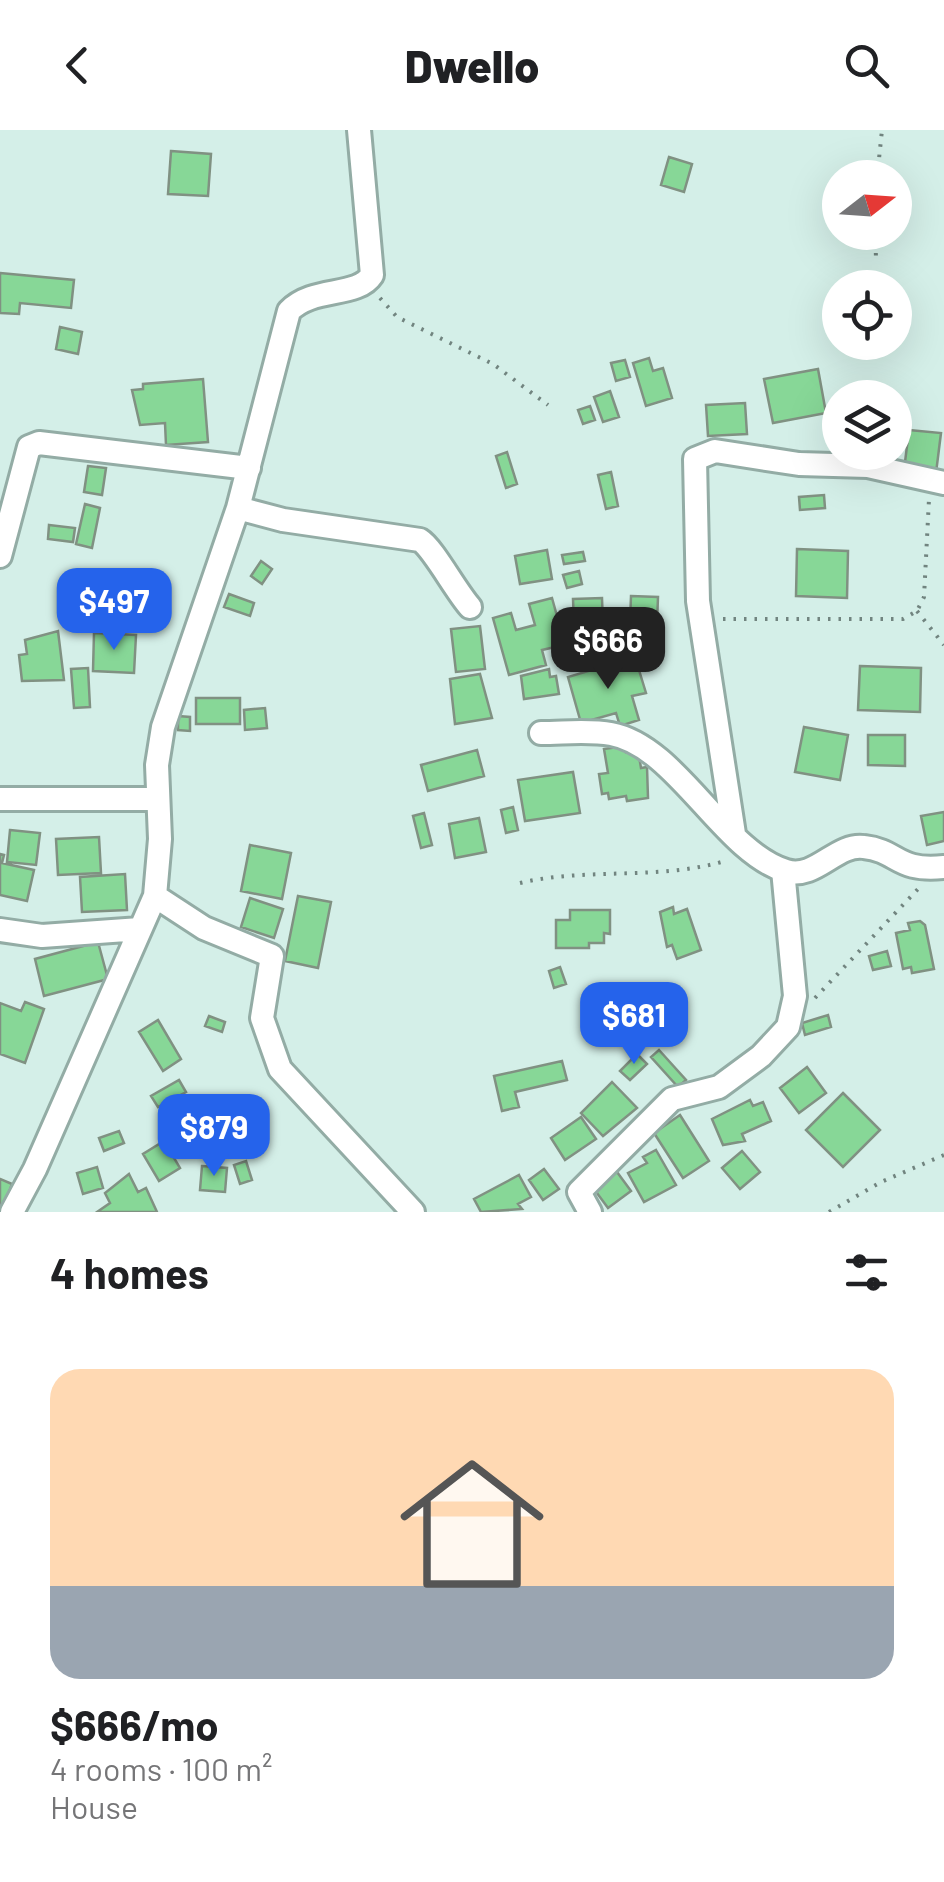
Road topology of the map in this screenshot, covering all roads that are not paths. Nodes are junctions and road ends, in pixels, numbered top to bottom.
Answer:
1 (359, 130) edge
2 (250, 468) junction
3 (937, 481) edge
4 (238, 508) junction
5 (0, 556) edge
6 (470, 607) dead end
7 (542, 732) dead end
8 (0, 799) edge
9 (157, 799) junction
10 (734, 834) junction
11 (938, 868) edge
12 (782, 870) junction
13 (154, 896) junction
14 (140, 929) junction
15 (0, 930) edge
16 (12, 1212) edge
17 (413, 1212) edge
18 (590, 1212) edge

1 - 2 street
2 - 4 street
2 - 5 street
3 - 10 street
4 - 6 street
4 - 9 street
7 - 10 street
8 - 9 street
9 - 13 street
10 - 12 street
11 - 12 street
12 - 18 street
13 - 14 street
13 - 17 street
14 - 15 street
14 - 16 street

